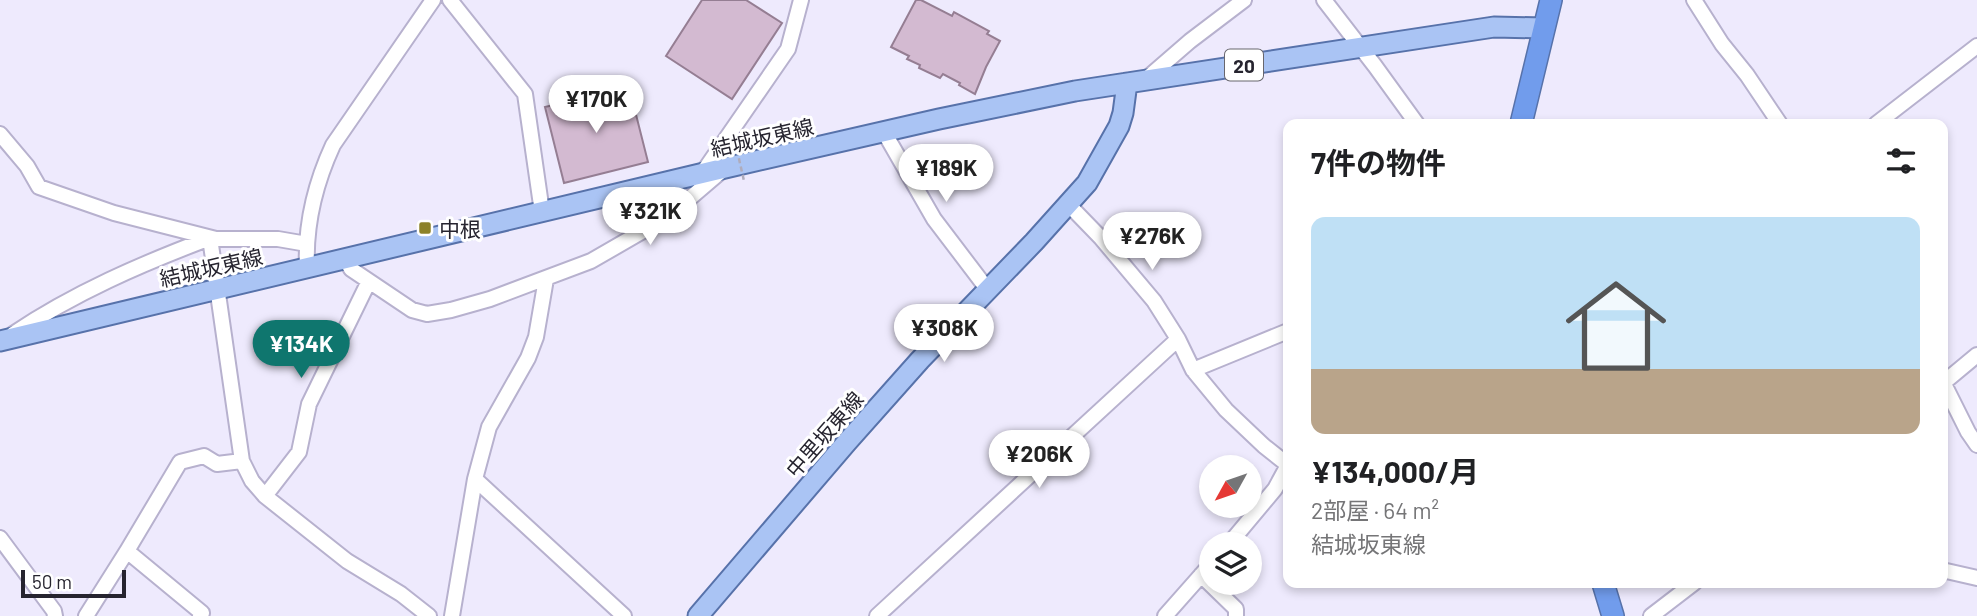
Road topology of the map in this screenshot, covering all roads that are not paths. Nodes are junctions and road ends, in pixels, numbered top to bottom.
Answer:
1 (433, 0) edge
2 (450, 0) edge
3 (801, 0) edge
4 (1244, 0) edge
5 (1324, 0) edge
6 (1551, 0) edge
7 (1694, 0) edge
8 (1544, 28) junction
9 (1977, 46) edge
10 (1361, 47) junction
11 (1135, 82) junction
12 (1413, 119) edge
13 (1522, 119) edge
14 (1777, 119) edge
15 (1882, 119) edge
16 (884, 132) junction
17 (0, 134) edge
18 (725, 168) junction
19 (701, 174) junction
20 (1069, 205) junction
21 (542, 212) junction
22 (210, 238) junction
23 (307, 244) junction
24 (345, 258) junction
25 (307, 268) junction
26 (546, 279) junction
27 (369, 281) junction
28 (218, 288) junction
29 (988, 290) junction
30 (1283, 333) edge
31 (1178, 339) junction
32 (2, 341) edge
33 (1977, 355) edge
34 (1193, 370) junction
35 (1948, 378) edge
36 (1948, 392) edge
37 (1977, 445) edge
38 (242, 461) junction
39 (1283, 461) edge
40 (1283, 474) edge
41 (475, 480) junction
42 (265, 496) junction
43 (1238, 532) edge
44 (0, 538) edge
45 (127, 551) junction
46 (1948, 571) edge
47 (1199, 578) edge
48 (1977, 578) edge
49 (1605, 588) edge
50 (1687, 588) edge
51 (1225, 595) edge
52 (55, 616) edge
53 (86, 616) edge
54 (200, 616) edge
55 (429, 616) edge
56 (452, 616) edge
57 (624, 616) edge
58 (698, 616) edge
59 (877, 616) edge
60 (1165, 616) edge
61 (1236, 616) edge
62 (1613, 616) edge
63 (1651, 616) edge

1 - 23 street
2 - 21 street
3 - 19 street
4 - 11 street
5 - 10 street
6 - 8 highway
7 - 14 street
8 - 10 main road, 結城坂東線 / 20
8 - 13 highway
9 - 15 street
10 - 11 main road, 結城坂東線 / 20
10 - 12 street
11 - 16 main road, 結城坂東線 / 20
11 - 20 main road, 中里坂東線
16 - 18 main road, 結城坂東線 / 20
16 - 29 street
17 - 22 street
18 - 19 main road, 結城坂東線 / 20
18 - 26 street
19 - 21 main road, 結城坂東線 / 20
20 - 29 main road, 中里坂東線
20 - 31 street
21 - 24 main road, 結城坂東線 / 20
22 - 23 street
22 - 28 street
22 - 32 street
23 - 25 street
24 - 25 main road, 結城坂東線 / 20
24 - 27 street
25 - 28 main road, 結城坂東線 / 20
26 - 27 street
26 - 41 street
27 - 42 street
28 - 32 main road, 結城坂東線 / 20
28 - 38 street
29 - 58 main road, 中里坂東線
30 - 34 street
31 - 34 street
31 - 59 street
33 - 35 street
34 - 39 street
36 - 37 street
38 - 42 street
38 - 45 street
40 - 43 street
41 - 56 street
41 - 57 street
42 - 55 street
44 - 52 street
45 - 53 street
45 - 54 street
46 - 48 street
47 - 60 street
49 - 62 highway
50 - 63 street
51 - 61 street

